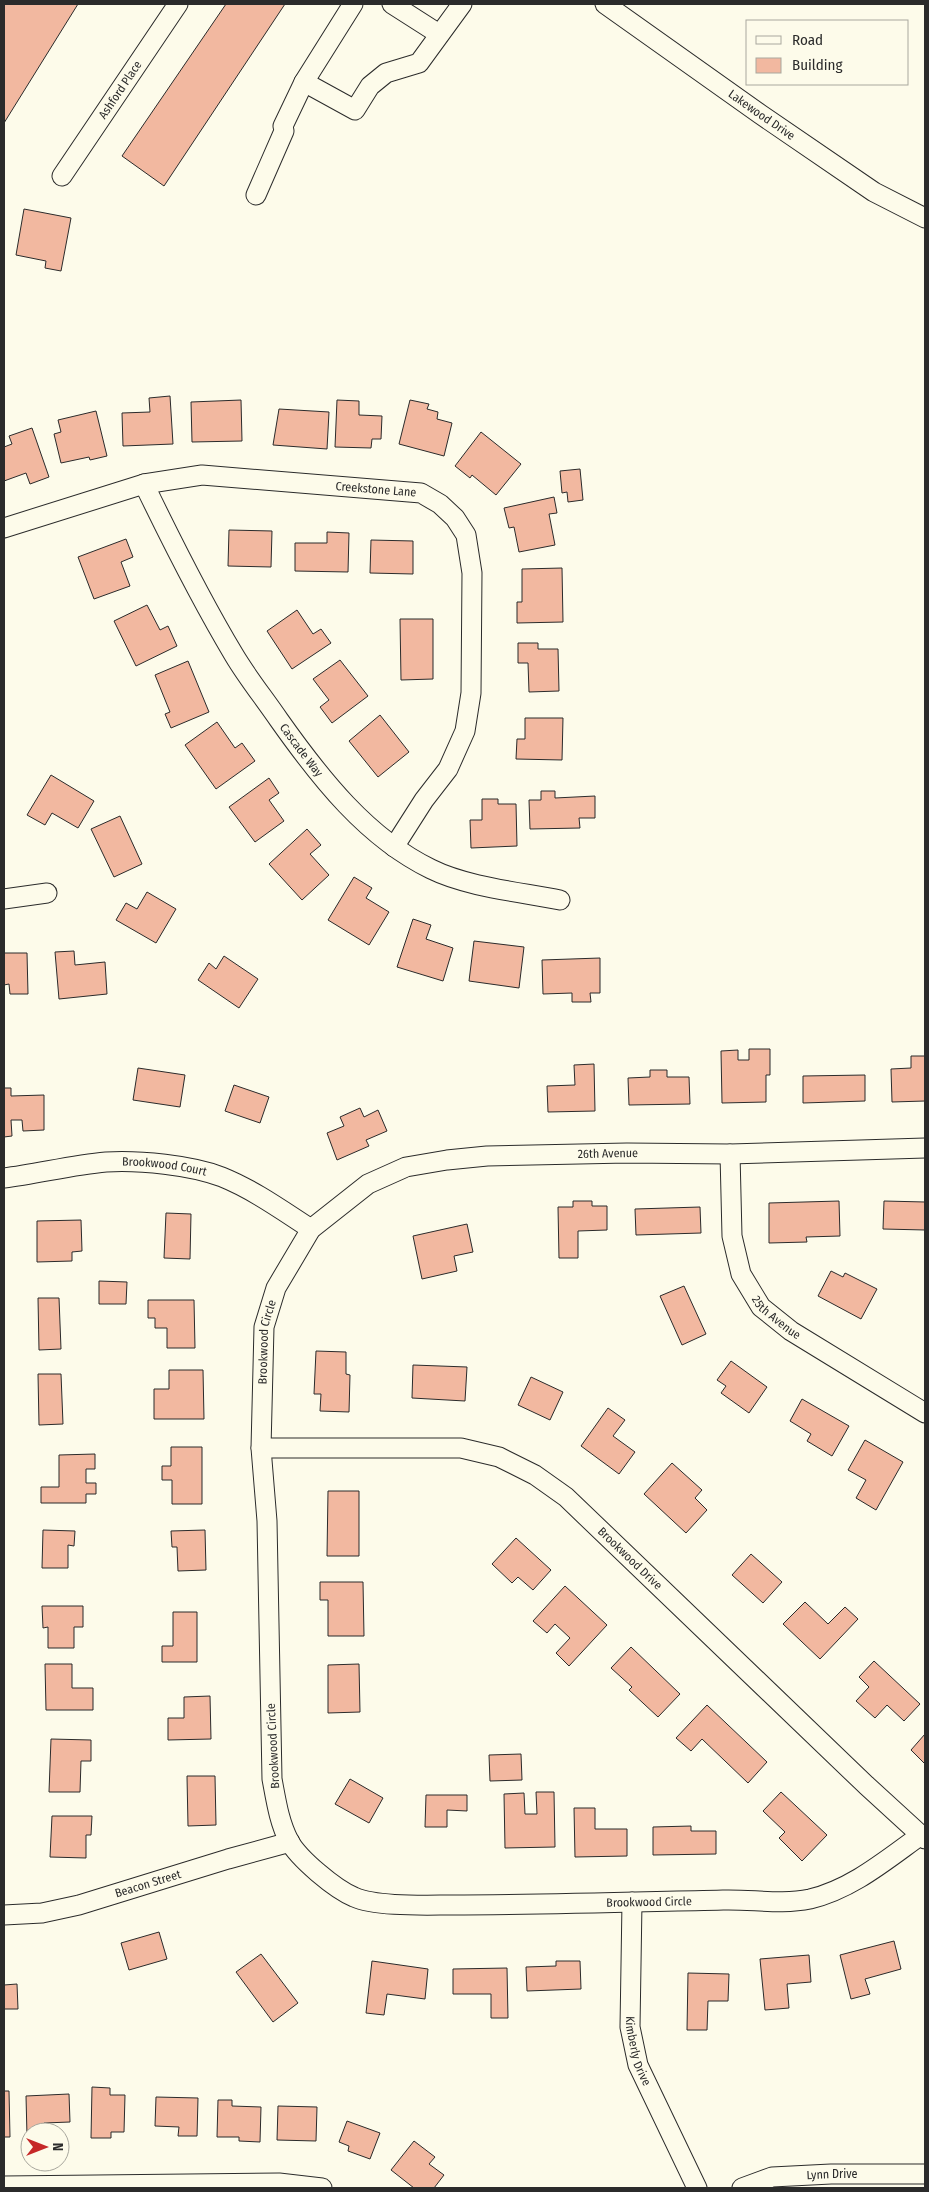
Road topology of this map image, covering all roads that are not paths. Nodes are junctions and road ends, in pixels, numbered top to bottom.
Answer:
1 (178, 4) edge
2 (352, 4) edge
3 (392, 4) edge
4 (462, 4) edge
5 (605, 4) edge
6 (439, 34) junction
7 (304, 82) junction
8 (62, 176) dead end
9 (256, 195) dead end
10 (925, 218) edge
11 (144, 484) junction
12 (4, 528) edge
13 (394, 847) junction
14 (47, 892) dead end
15 (4, 898) edge
16 (560, 900) dead end
17 (925, 1148) edge
18 (730, 1154) junction
19 (4, 1178) edge
20 (311, 1229) junction
21 (925, 1412) edge
22 (260, 1448) junction
23 (923, 1837) edge
24 (290, 1842) junction
25 (632, 1902) junction
26 (4, 1915) edge
27 (925, 2174) edge
28 (4, 2186) edge
29 (40, 2188) edge
30 (322, 2188) edge
31 (697, 2188) edge
32 (742, 2188) edge

1 - 8 street, Ashford Place
2 - 7 street
3 - 6 street
4 - 6 street
5 - 10 street, Lakewood Drive
6 - 7 street
7 - 9 street
11 - 12 street, Creekstone Lane
11 - 13 street, Cascade Way
11 - 13 street, Creekstone Lane
13 - 16 street, Cascade Way
14 - 15 street
17 - 18 street, 26th Avenue
18 - 20 street, 26th Avenue
18 - 21 street, 25th Avenue
19 - 20 street, Brookwood Court
20 - 22 street, Brookwood Circle
22 - 23 street, Brookwood Drive
22 - 24 street, Brookwood Circle
23 - 25 street, Brookwood Circle
24 - 25 street, Brookwood Circle
24 - 26 street, Beacon Street
25 - 31 street, Kimberly Drive
27 - 32 street, Lynn Drive
28 - 29 street
29 - 30 street

